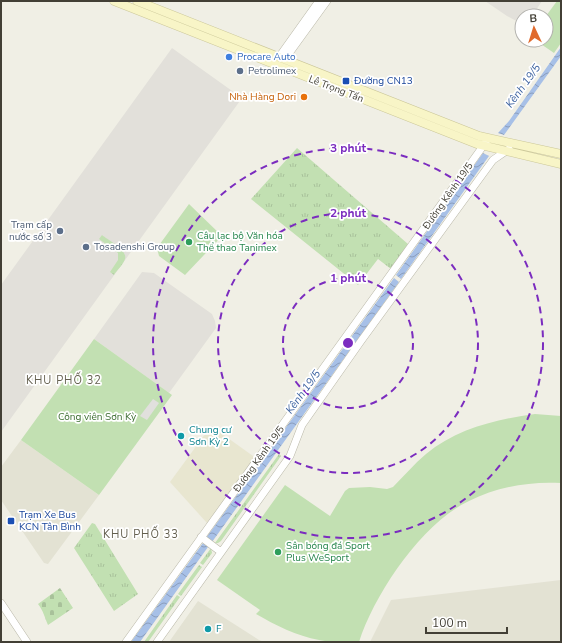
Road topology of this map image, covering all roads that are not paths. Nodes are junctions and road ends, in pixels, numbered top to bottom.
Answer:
1 (114, 1) edge
2 (137, 1) edge
3 (319, 1) edge
4 (327, 1) edge
5 (282, 58) junction
6 (277, 66) junction
7 (489, 139) junction
8 (516, 145) junction
9 (484, 146) junction
10 (506, 152) junction
11 (561, 154) edge
12 (561, 164) edge
13 (398, 278) junction
14 (205, 541) junction
15 (221, 552) junction
16 (1, 603) edge
17 (27, 642) edge
18 (126, 642) edge
19 (157, 642) edge

1 - 6 main road, Lê Trọng Tấn
2 - 5 main road, Lê Trọng Tấn
3 - 5 street
4 - 5 street
5 - 6 main road
5 - 7 main road, Lê Trọng Tấn
6 - 9 main road, Lê Trọng Tấn
7 - 8 main road, Lê Trọng Tấn
7 - 9 street, Đường Kênh 19/5
8 - 10 street, Đường Kênh 19/5
8 - 11 main road, Lê Trọng Tấn
9 - 10 main road, Lê Trọng Tấn
9 - 13 street, Đường Kênh 19/5
10 - 12 main road, Lê Trọng Tấn
10 - 13 street, Đường Kênh 19/5
13 - 14 street, Đường Kênh 19/5
13 - 15 street, Đường Kênh 19/5
14 - 15 street
14 - 18 street, Đường Kênh 19/5
15 - 19 street, Đường Kênh 19/5
16 - 17 street

